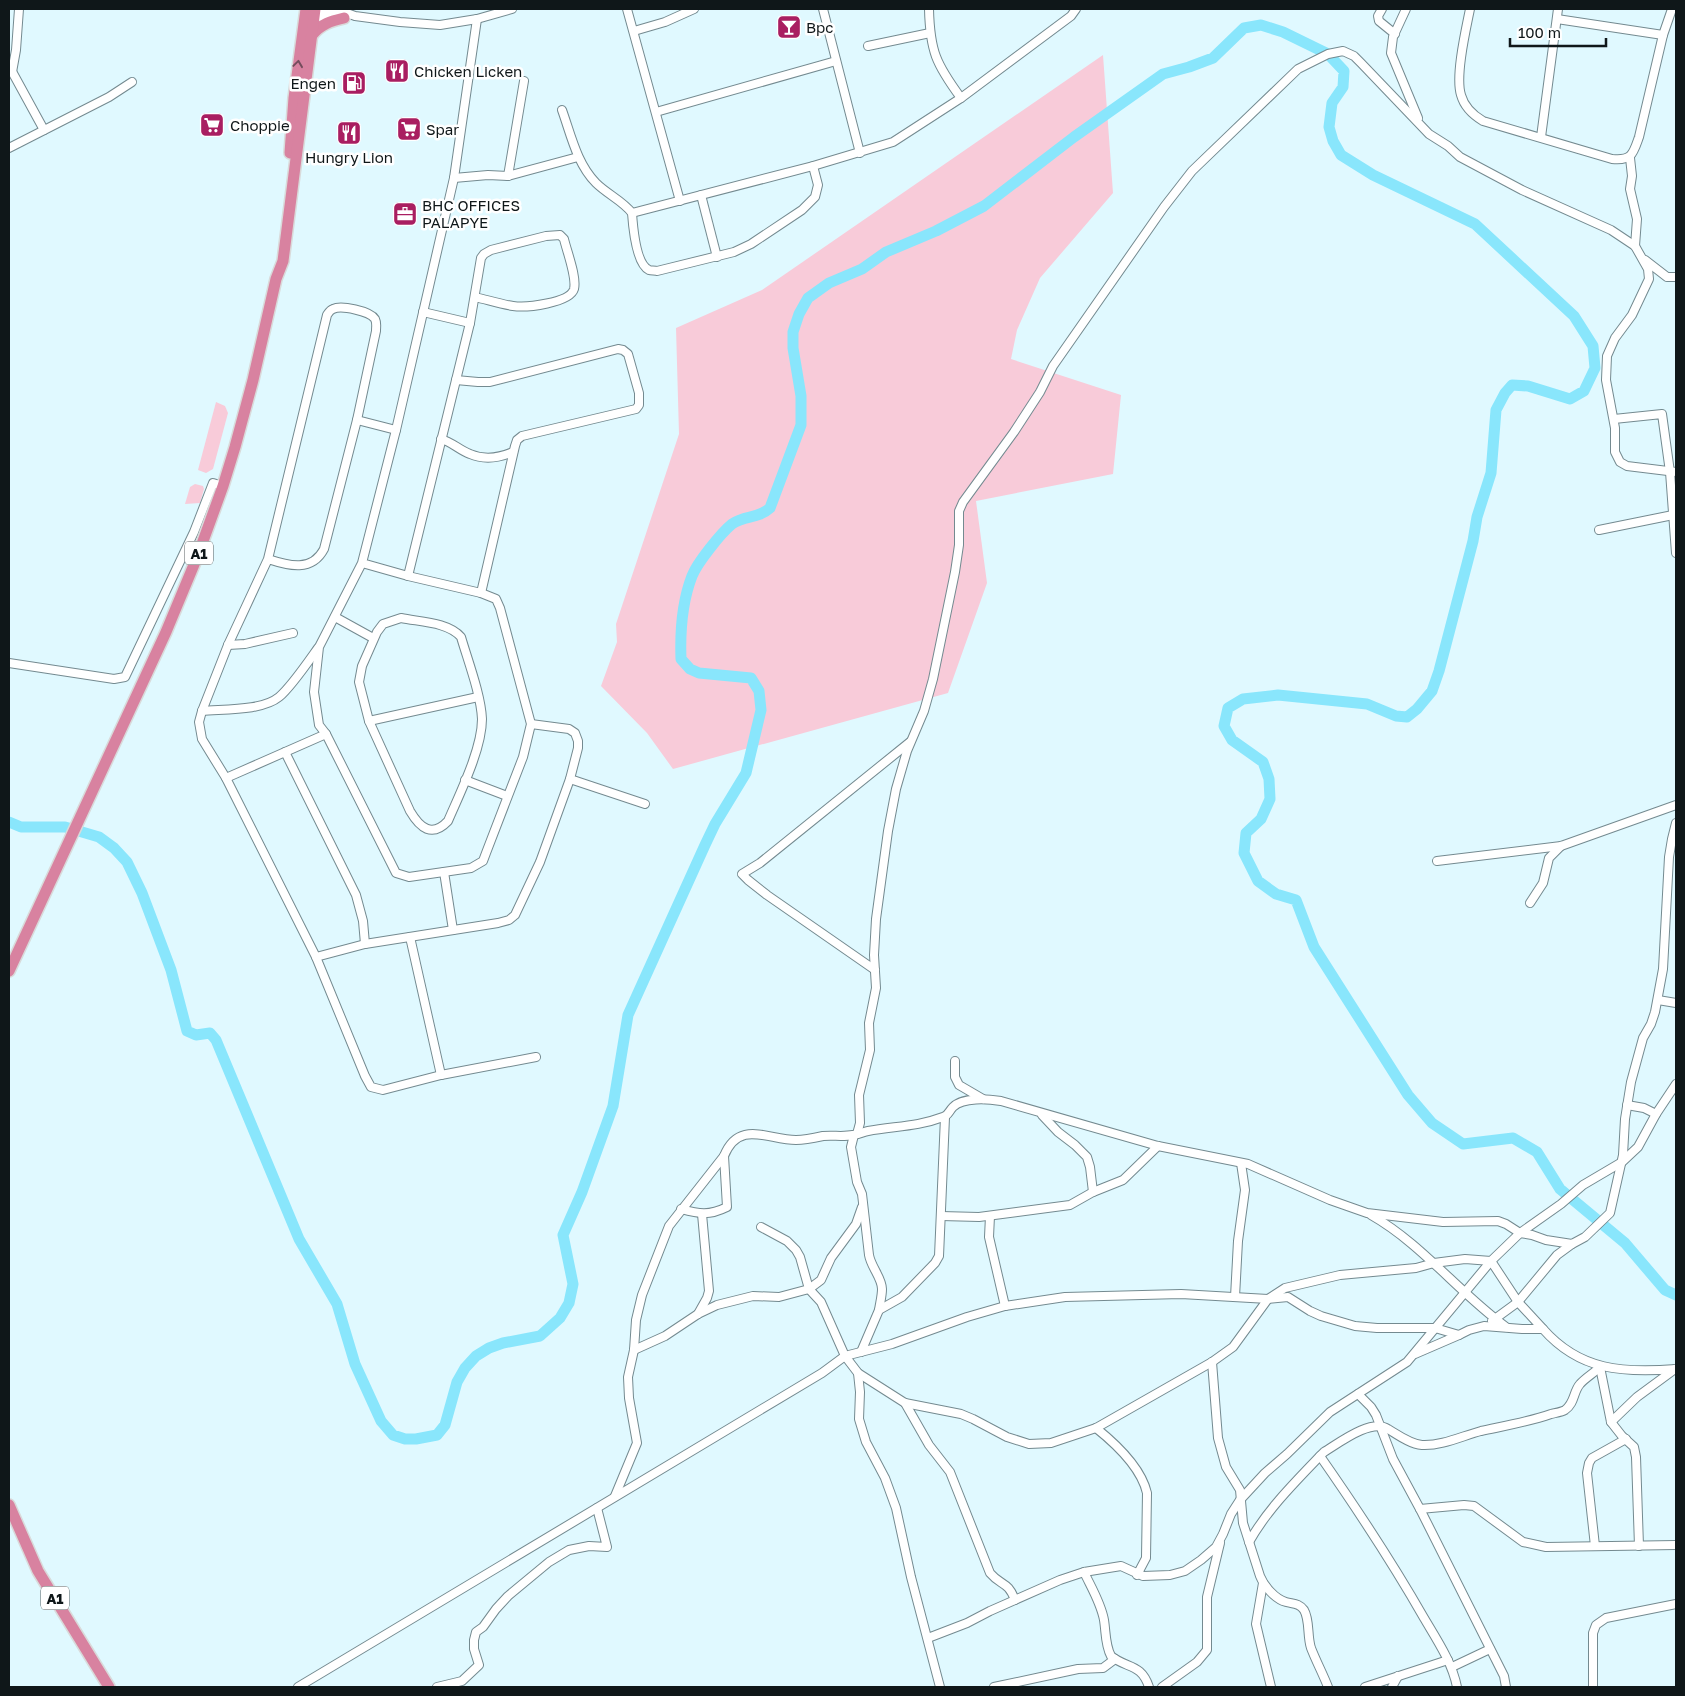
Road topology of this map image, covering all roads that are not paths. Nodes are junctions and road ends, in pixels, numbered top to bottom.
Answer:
1 (19, 9) edge
2 (512, 9) edge
3 (627, 9) edge
4 (694, 9) edge
5 (823, 9) edge
6 (930, 9) edge
7 (1076, 9) edge
8 (1382, 9) edge
9 (1406, 9) edge
10 (1470, 9) edge
11 (1558, 9) edge
12 (1672, 9) edge
13 (311, 11) edge
14 (345, 14) edge
15 (477, 19) junction
16 (1556, 19) junction
17 (13, 31) edge
18 (634, 31) junction
19 (930, 34) junction
20 (1395, 34) junction
21 (312, 35) junction
22 (1663, 35) junction
23 (868, 46) dead end
24 (836, 61) junction
25 (10, 69) edge
26 (524, 81) dead end
27 (132, 82) dead end
28 (961, 98) junction
29 (562, 110) dead end
30 (656, 112) junction
31 (1419, 122) junction
32 (44, 130) junction
33 (1541, 137) junction
34 (9, 148) edge
35 (860, 154) junction
36 (578, 157) junction
37 (1630, 158) junction
38 (813, 166) junction
39 (508, 176) junction
40 (454, 178) junction
41 (701, 195) junction
42 (680, 200) junction
43 (632, 214) junction
44 (1635, 246) junction
45 (717, 257) junction
46 (1643, 258) junction
47 (1676, 277) edge
48 (276, 279) junction
49 (475, 296) junction
50 (423, 312) junction
51 (470, 323) junction
52 (456, 380) junction
53 (1614, 419) junction
54 (357, 420) junction
55 (396, 430) junction
56 (441, 439) junction
57 (513, 452) junction
58 (1673, 472) edge
59 (223, 486) junction
60 (1673, 515) junction
61 (1599, 530) dead end
62 (1676, 553) edge
63 (268, 559) junction
64 (362, 563) junction
65 (408, 576) junction
66 (481, 593) junction
67 (335, 617) junction
68 (293, 632) dead end
69 (374, 638) junction
70 (228, 645) junction
71 (319, 646) junction
72 (9, 663) edge
73 (478, 697) junction
74 (202, 711) junction
75 (369, 721) junction
76 (531, 724) junction
77 (326, 734) junction
78 (911, 741) junction
79 (285, 752) junction
80 (226, 778) junction
81 (570, 779) junction
82 (465, 780) junction
83 (507, 796) junction
84 (646, 804) dead end
85 (1676, 805) edge
86 (1676, 823) edge
87 (1561, 846) junction
88 (1437, 860) dead end
89 (444, 872) junction
90 (1530, 903) dead end
91 (1666, 906) junction
92 (1676, 906) edge
93 (453, 930) junction
94 (410, 936) junction
95 (364, 944) junction
96 (316, 957) junction
97 (875, 970) junction
98 (9, 971) edge
99 (1658, 1000) junction
100 (1676, 1003) edge
101 (536, 1056) dead end
102 (955, 1060) dead end
103 (441, 1076) junction
104 (1676, 1084) edge
105 (959, 1085) junction
106 (983, 1099) junction
107 (957, 1104) junction
108 (1627, 1105) junction
109 (1041, 1114) junction
110 (1656, 1114) junction
111 (945, 1117) junction
112 (856, 1135) junction
113 (1158, 1146) junction
114 (724, 1156) junction
115 (1622, 1162) junction
116 (1241, 1163) junction
117 (1093, 1192) junction
118 (862, 1207) junction
119 (681, 1209) junction
120 (1367, 1213) junction
121 (702, 1214) junction
122 (941, 1216) junction
123 (990, 1216) junction
124 (761, 1227) dead end
125 (1520, 1233) junction
126 (1572, 1244) junction
127 (1491, 1261) junction
128 (1434, 1263) junction
129 (810, 1289) junction
130 (1464, 1293) junction
131 (1235, 1297) junction
132 (1268, 1298) junction
133 (1518, 1302) junction
134 (1005, 1306) junction
135 (878, 1310) junction
136 (698, 1314) junction
137 (1494, 1319) junction
138 (1484, 1326) junction
139 (1435, 1328) junction
140 (1507, 1328) junction
141 (1543, 1329) junction
142 (1459, 1335) junction
143 (634, 1350) junction
144 (862, 1352) junction
145 (1413, 1355) junction
146 (845, 1356) junction
147 (1212, 1362) junction
148 (1600, 1367) junction
149 (1676, 1369) edge
150 (858, 1372) junction
151 (1358, 1394) junction
152 (905, 1403) junction
153 (1611, 1422) junction
154 (1379, 1425) junction
155 (1096, 1428) junction
156 (1626, 1439) junction
157 (1320, 1456) junction
158 (615, 1496) junction
159 (1240, 1500) junction
160 (9, 1505) edge
161 (597, 1508) junction
162 (1420, 1509) junction
163 (1220, 1541) junction
164 (1249, 1542) junction
165 (1672, 1545) edge
166 (1596, 1546) junction
167 (1639, 1546) junction
168 (1676, 1550) edge
169 (1084, 1572) junction
170 (1137, 1575) junction
171 (1263, 1583) junction
172 (1015, 1600) junction
173 (1676, 1604) edge
174 (928, 1638) junction
175 (1490, 1649) junction
176 (1115, 1659) junction
177 (1450, 1663) junction
178 (1398, 1676) junction
179 (109, 1687) edge
180 (298, 1687) edge
181 (438, 1687) edge
182 (940, 1687) edge
183 (994, 1687) edge
184 (1149, 1687) edge
185 (1162, 1687) edge
186 (1271, 1687) edge
187 (1328, 1687) edge
188 (1365, 1687) edge
189 (1392, 1687) edge
190 (1401, 1687) edge
191 (1457, 1687) edge
192 (1506, 1687) edge
193 (1593, 1687) edge

1 - 17 street
2 - 15 street
3 - 18 street
4 - 18 street
5 - 24 street
6 - 19 street
7 - 28 street
8 - 20 street
9 - 20 street
10 - 33 street
11 - 16 street
12 - 22 street
13 - 14 street
13 - 21 highway, A1
48 -> 13 highway, A1
14 - 15 street
14 - 21 highway
15 - 40 street
16 - 22 street
16 - 33 street
17 - 25 street
18 - 30 street
19 - 23 street
19 - 28 street
20 - 31 street
21 - 48 highway, A1
22 - 37 street
24 - 30 street
24 - 35 street
25 - 32 street
26 - 39 street
27 - 32 street
28 - 35 street
29 - 36 street
30 - 42 street
31 - 44 street
31 - 78 street
32 - 34 street
33 - 37 street
35 - 38 street
36 - 39 street
36 - 43 street
37 - 44 street
38 - 41 street
38 - 45 street
39 - 40 street
40 - 50 street
41 - 42 street
41 - 45 street
42 - 43 street
43 - 45 street
44 - 46 street
46 - 47 street
46 - 53 street
48 - 59 highway, A1
49 - 49 street
49 - 51 street
50 - 51 street
50 - 55 street
51 - 52 street
52 - 56 street
52 - 57 street
53 - 58 street
53 - 58 street
54 - 55 street
54 - 63 street
54 - 63 street
55 - 64 street
56 - 57 street
56 - 65 street
57 - 66 street
58 - 60 street
59 - 72 street
59 - 98 highway, A1
60 - 61 street
60 - 62 street
63 - 70 street
64 - 65 street
64 - 67 street
65 - 66 street
66 - 76 street
67 - 69 street
67 - 71 street
68 - 70 street
69 - 73 street
69 - 75 street
70 - 74 street
71 - 74 street
71 - 77 street
73 - 75 street
73 - 82 street
74 - 80 street
75 - 82 street
76 - 81 street
76 - 83 street
77 - 79 street
77 - 89 street
78 - 97 street
78 - 97 street
79 - 80 street
79 - 95 street
80 - 96 street
81 - 84 street
81 - 93 street
82 - 83 street
83 - 89 street
85 - 87 street
86 - 91 street
87 - 88 street
87 - 90 street
89 - 93 street
91 - 92 street
91 - 99 street
93 - 94 street
94 - 95 street
94 - 103 street
95 - 96 street
96 - 103 street
97 - 112 street
99 - 100 street
99 - 108 street
101 - 103 street
102 - 105 street
104 - 110 street
105 - 106 street
105 - 107 street
106 - 107 street
106 - 109 street
107 - 111 street
108 - 110 street
108 - 115 street
109 - 113 street
109 - 117 street
110 - 115 street
111 - 112 street
111 - 122 street
112 - 114 street
112 - 118 street
113 - 116 street
113 - 117 street
114 - 119 street
114 - 121 street
115 - 125 street
115 - 126 street
116 - 120 street
116 - 131 street
117 - 123 street
118 - 129 street
118 - 135 street
119 - 121 street
119 - 143 street
120 - 125 street
120 - 128 street
121 - 136 street
122 - 123 street
122 - 135 street
123 - 134 street
124 - 129 street
125 - 126 street
125 - 127 street
126 - 133 street
127 - 128 street
127 - 130 street
127 - 133 street
128 - 130 street
128 - 132 street
129 - 136 street
129 - 146 street
130 - 137 street
130 - 139 street
131 - 132 street
131 - 134 street
132 - 139 street
132 - 147 street
133 - 137 street
133 - 141 street
134 - 144 street
135 - 144 street
136 - 143 street
137 - 138 street
137 - 140 street
138 - 140 street
138 - 142 street
139 - 142 street
139 - 145 street
140 - 141 street
141 - 148 street
142 - 145 street
143 - 158 street
144 - 146 street
145 - 151 street
146 - 150 street
146 - 158 street
147 - 155 street
147 - 159 street
148 - 149 street
148 - 153 street
148 - 154 street
149 - 153 street
150 - 152 street
150 - 174 street
151 - 154 street
151 - 159 street
152 - 155 street
152 - 172 street
153 - 156 street
154 - 157 street
154 - 162 street
155 - 170 street
156 - 166 street
156 - 167 street
157 - 164 street
157 - 177 street
158 - 161 street
159 - 163 street
159 - 164 street
160 - 179 highway, A1
161 - 180 street
161 - 181 street
162 - 166 street
162 - 175 street
163 - 170 street
163 - 185 street
164 - 171 street
165 - 167 street
165 - 168 street
166 - 167 street
169 - 170 street
169 - 172 street
169 - 176 street
171 - 186 street
171 - 187 street
172 - 174 street
173 - 193 street
174 - 182 street
175 - 177 street
175 - 192 street
176 - 183 street
176 - 184 street
177 - 178 street
177 - 191 street
178 - 188 street
178 - 189 street
178 - 190 street

